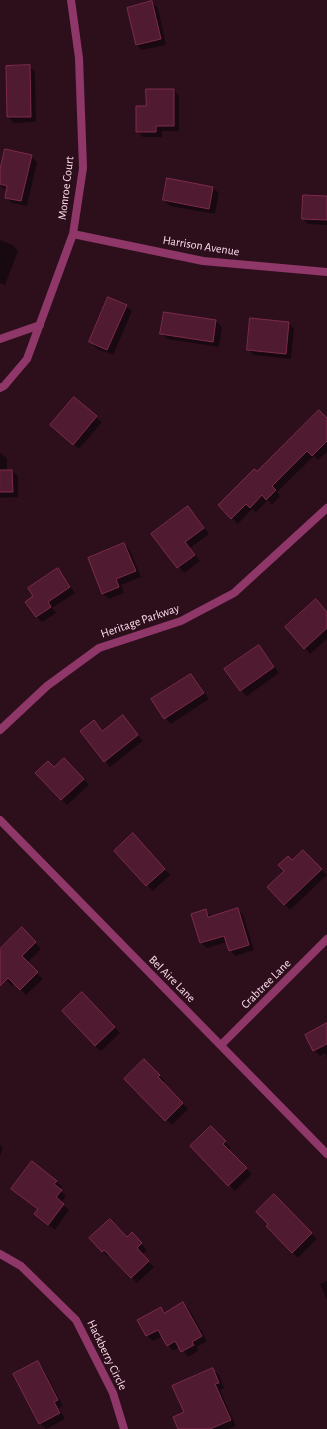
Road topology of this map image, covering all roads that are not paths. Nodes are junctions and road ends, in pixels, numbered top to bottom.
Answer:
1 (72, 0) edge
2 (73, 234) junction
3 (327, 272) edge
4 (40, 325) junction
5 (0, 339) edge
6 (0, 388) edge
7 (327, 508) edge
8 (0, 730) edge
9 (0, 820) edge
10 (327, 939) edge
11 (221, 1045) junction
12 (327, 1154) edge
13 (0, 1254) edge
14 (124, 1429) edge

1 - 2 street, Monroe Court
2 - 3 street, Harrison Avenue
2 - 4 street, Monroe Court
4 - 5 street
4 - 6 street, Monroe Court
7 - 8 street, Heritage Parkway
9 - 11 street, Bel Aire Lane
10 - 11 street, Crabtree Lane
11 - 12 street, Bel Aire Lane
13 - 14 street, Hackberry Circle

